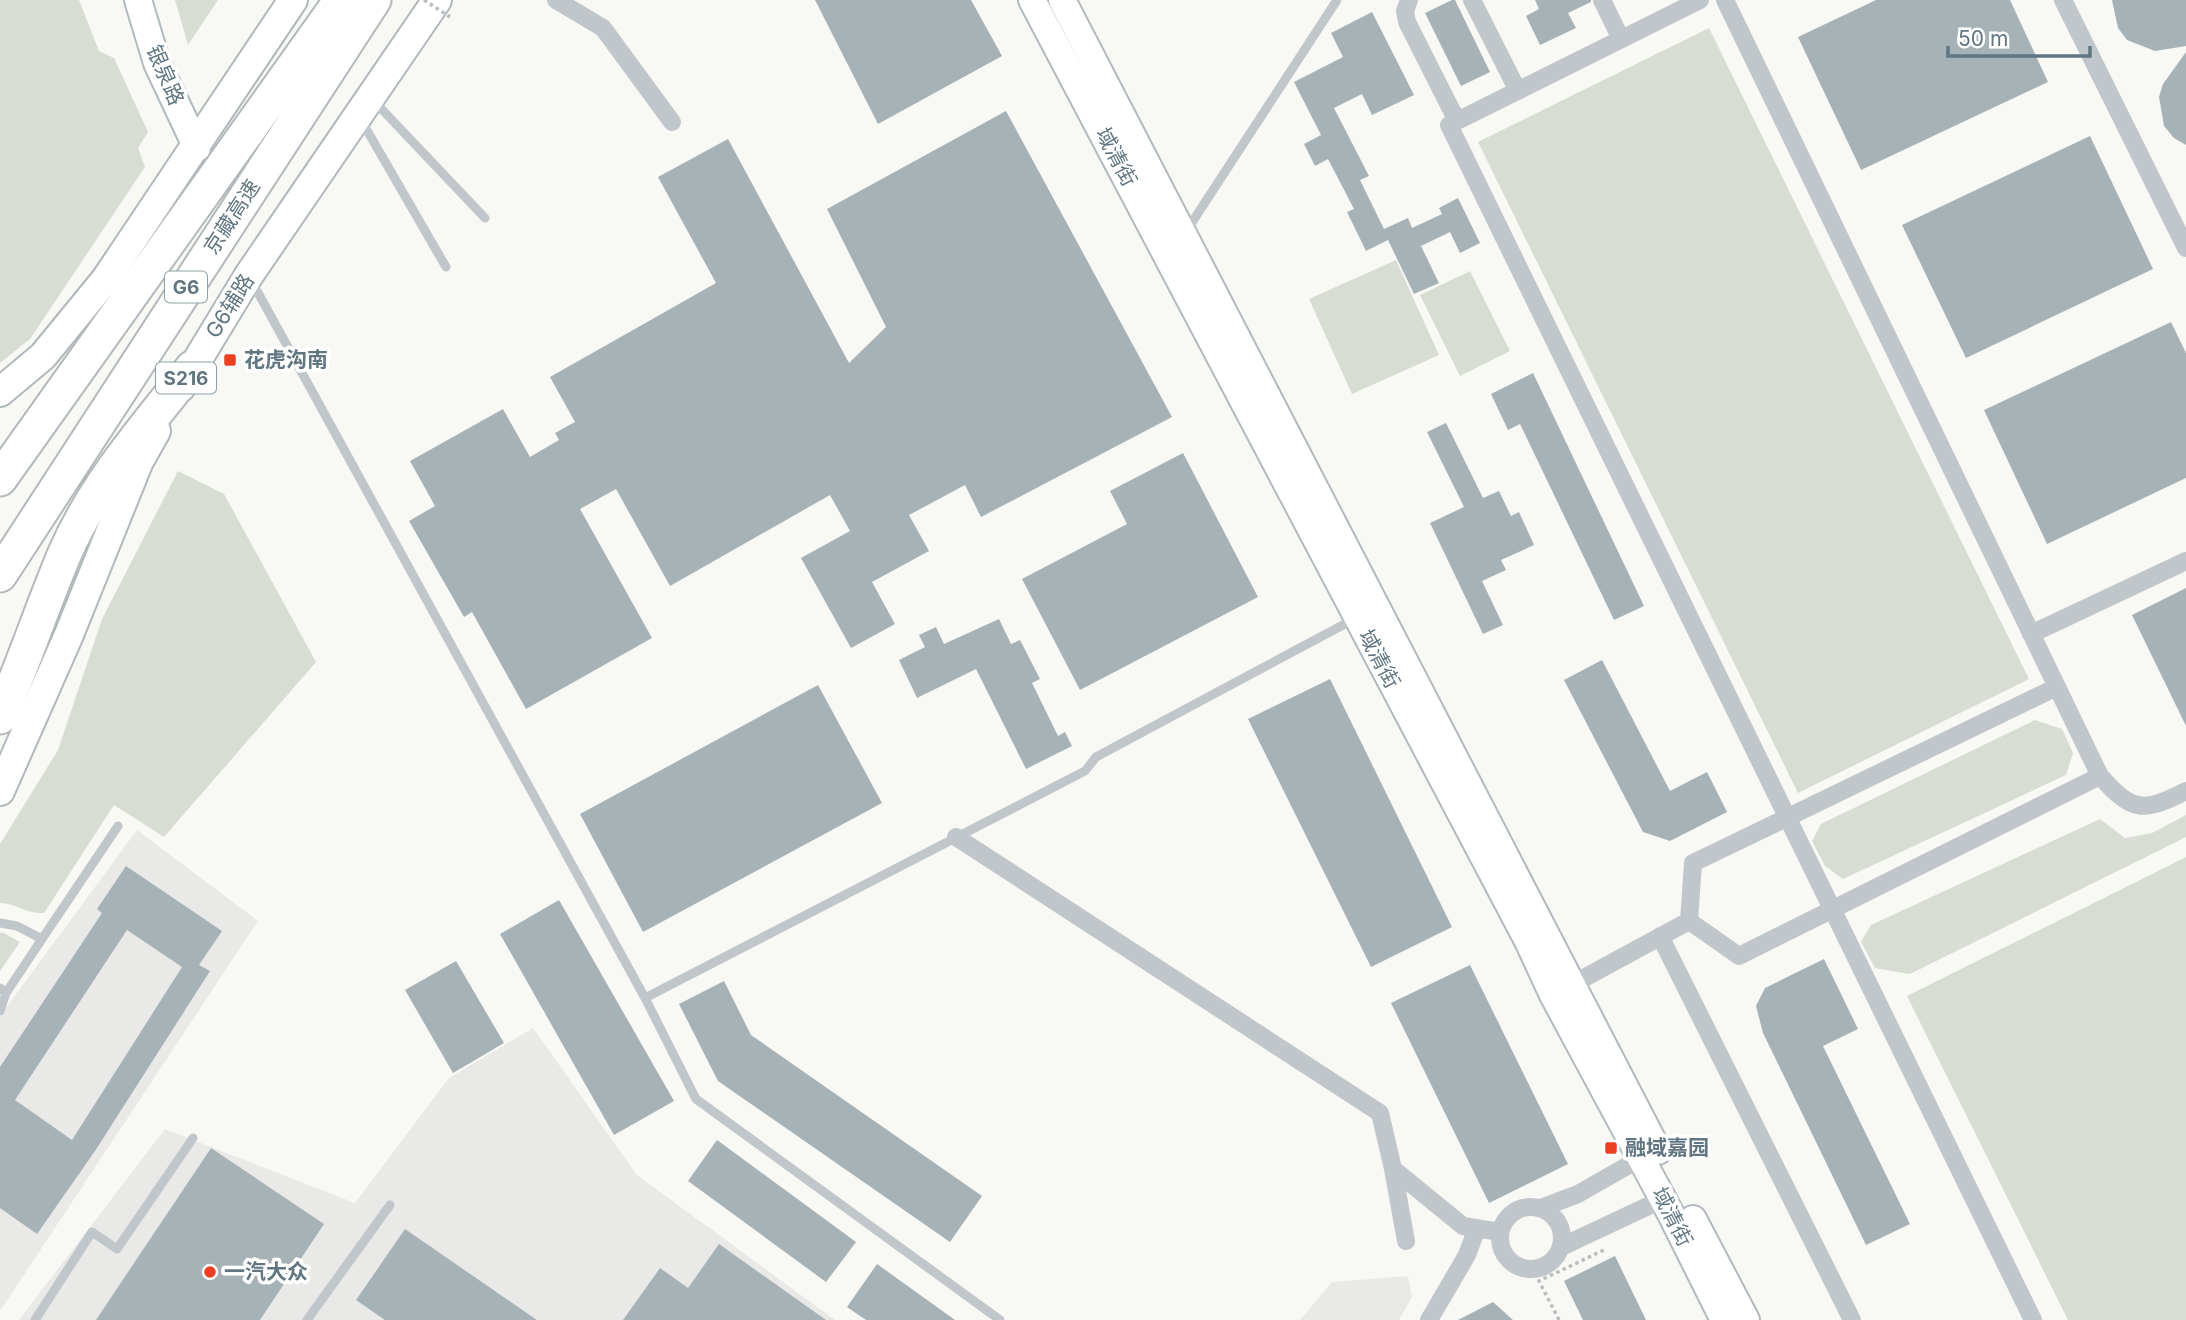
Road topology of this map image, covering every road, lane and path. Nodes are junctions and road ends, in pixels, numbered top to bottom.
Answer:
1 (138, 0) edge
2 (293, 0) edge
3 (341, 0) edge
4 (374, 0) edge
5 (424, 0) edge
6 (556, 0) edge
7 (1032, 0) edge
8 (1062, 0) edge
9 (1337, 0) edge
10 (1409, 0) edge
11 (1472, 0) edge
12 (1602, 0) edge
13 (1700, 0) edge
14 (1725, 0) edge
15 (2063, 0) edge
16 (443, 8) edge
17 (1621, 39) junction
18 (1518, 91) junction
19 (365, 107) junction
20 (1457, 121) junction
21 (672, 122) dead end
22 (197, 148) junction
23 (485, 218) dead end
24 (1184, 234) junction
25 (2186, 248) edge
26 (1169, 257) junction
27 (446, 267) dead end
28 (249, 275) junction
29 (192, 368) junction
30 (0, 392) edge
31 (3, 473) edge
32 (2186, 561) edge
33 (0, 575) edge
34 (1367, 613) junction
35 (2031, 634) junction
36 (2057, 687) junction
37 (0, 717) edge
38 (2100, 776) junction
39 (0, 791) edge
40 (2186, 792) edge
41 (1787, 817) junction
42 (118, 826) dead end
43 (956, 837) junction
44 (1832, 909) junction
45 (1689, 921) junction
46 (0, 923) edge
47 (1660, 936) junction
48 (42, 939) junction
49 (1562, 990) junction
50 (3, 991) edge
51 (645, 998) junction
52 (0, 1011) edge
53 (193, 1138) dead end
54 (1641, 1158) junction
55 (1393, 1169) junction
56 (1663, 1199) junction
57 (390, 1205) dead end
58 (1541, 1208) junction
59 (1477, 1228) junction
60 (1500, 1232) junction
61 (1406, 1241) dead end
62 (1561, 1247) junction
63 (1604, 1250) dead end
64 (35, 1320) edge
65 (307, 1320) edge
66 (1000, 1320) edge
67 (1429, 1320) edge
68 (1559, 1320) edge
69 (1724, 1320) edge
70 (1746, 1320) edge
71 (1852, 1320) edge
72 (2033, 1320) edge

1 - 22 street, 银泉路
2 - 22 main road
3 - 31 highway, 京藏高速 / G6
4 - 33 highway, 京藏高速 / G6
5 - 16 path, bridge
6 - 21 street
7 - 26 street, 域清街
8 - 24 street, 域清街
9 - 24 lane
10 - 20 street
11 - 18 street
12 - 17 street
13 - 17 street
14 - 35 street
15 - 25 street
16 - 19 main road, G6辅路 / S216
17 - 18 street
18 - 20 street
19 - 23 lane
19 - 27 lane
19 - 28 main road, G6辅路 / S216
20 - 41 street
22 - 30 main road
24 - 26 lane
24 - 34 street, 域清街
26 - 34 street, 域清街
28 - 29 main road, G6辅路 / S216
28 - 51 lane
29 - 37 highway
29 - 39 main road, G6辅路 / S216
32 - 35 street
34 - 43 lane
34 - 49 street, 域清街
35 - 36 street
36 - 38 street
36 - 41 street
38 - 40 street
38 - 44 street
41 - 44 street
41 - 45 street
42 - 48 lane
43 - 51 lane
43 - 55 street
44 - 45 street
44 - 72 street
45 - 47 street
46 - 48 lane
47 - 49 street
47 - 71 street
48 - 50 lane
49 - 54 street, 域清街
49 - 70 street, 域清街
50 - 52 lane
51 - 66 lane
53 - 64 lane
54 - 56 street, 域清街
54 - 58 street
55 - 59 street
55 - 61 street
56 - 62 street
56 - 69 street, 域清街
57 - 65 lane
58 - 60 street
58 - 62 street
59 - 60 street
59 - 67 street
60 - 62 street
63 - 68 path

